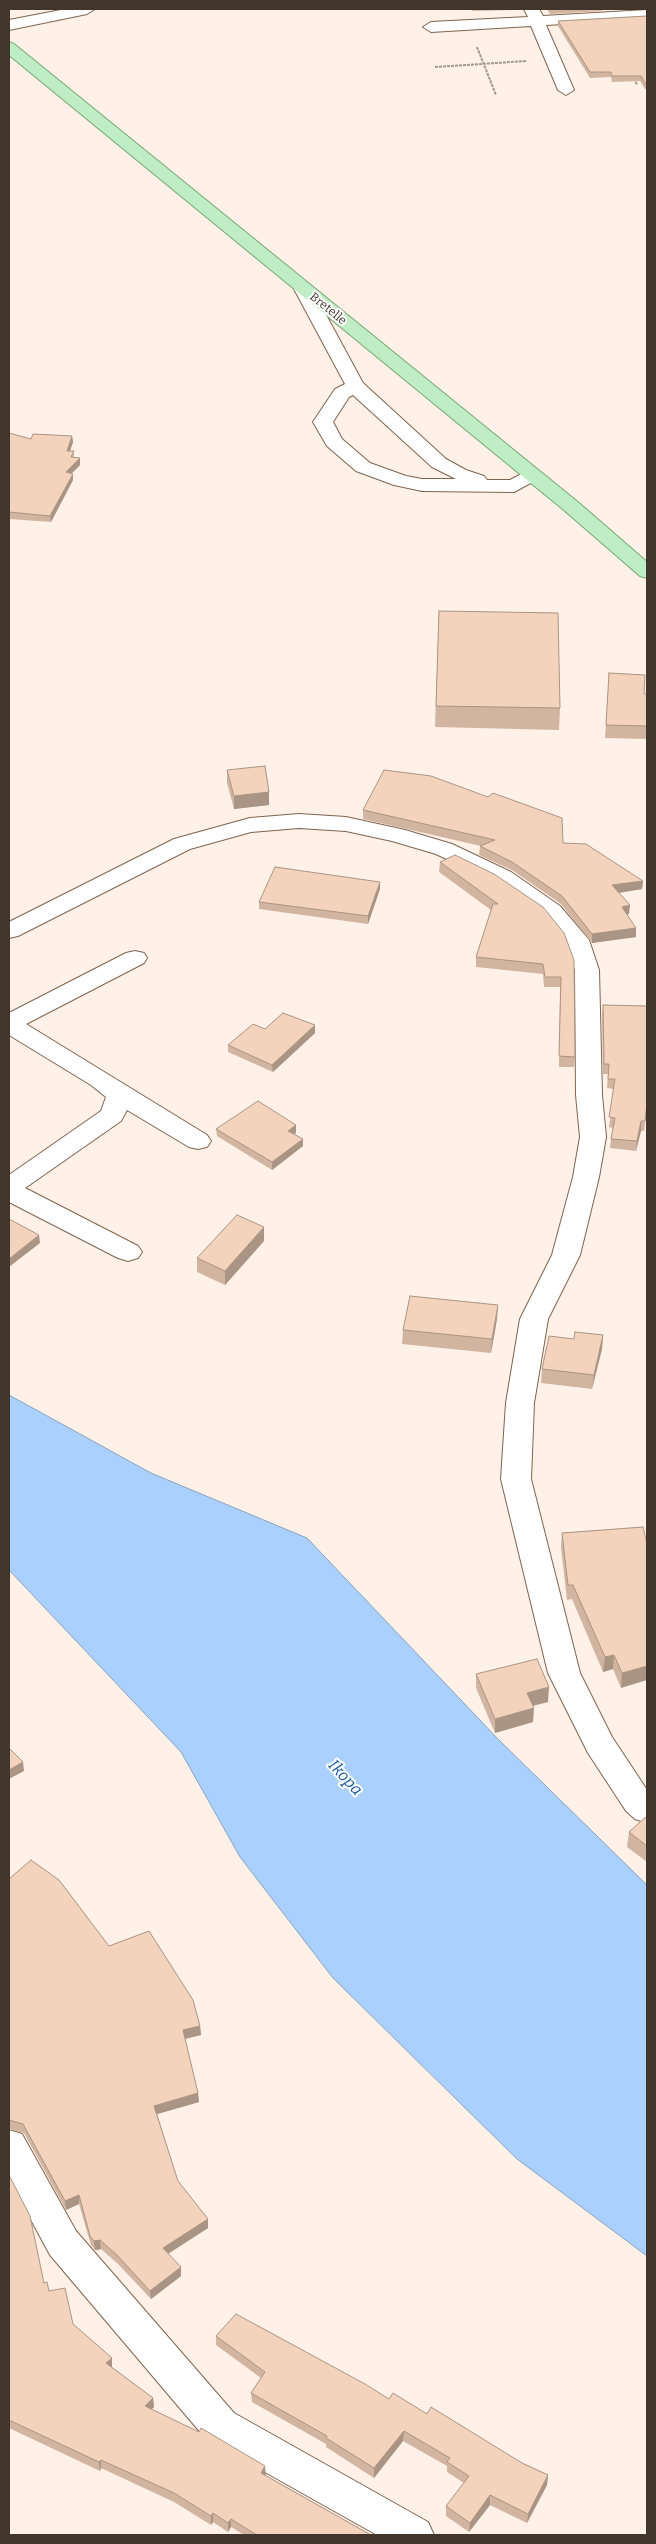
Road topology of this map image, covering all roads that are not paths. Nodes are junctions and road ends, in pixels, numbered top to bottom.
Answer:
1 (87, 9) edge
2 (535, 15) edge
3 (647, 15) edge
4 (9, 25) edge
5 (431, 27) dead end
6 (9, 48) edge
7 (566, 90) dead end
8 (303, 289) junction
9 (355, 386) junction
10 (531, 475) junction
11 (494, 486) junction
12 (647, 572) edge
13 (9, 931) edge
14 (135, 958) dead end
15 (9, 1024) edge
16 (120, 1095) junction
17 (198, 1141) dead end
18 (9, 1189) edge
19 (128, 1252) dead end
20 (647, 1810) edge
21 (9, 2145) edge
22 (414, 2535) edge

1 - 4 street
2 - 3 street
2 - 5 street
2 - 7 street
6 - 8 main road, Bretelle
8 - 9 street
8 - 10 main road, Bretelle
9 - 11 street
9 - 11 street
10 - 11 street
10 - 12 main road, Bretelle
13 - 20 street
14 - 15 street
15 - 16 street
16 - 17 street
16 - 18 street
18 - 19 street
21 - 22 street

